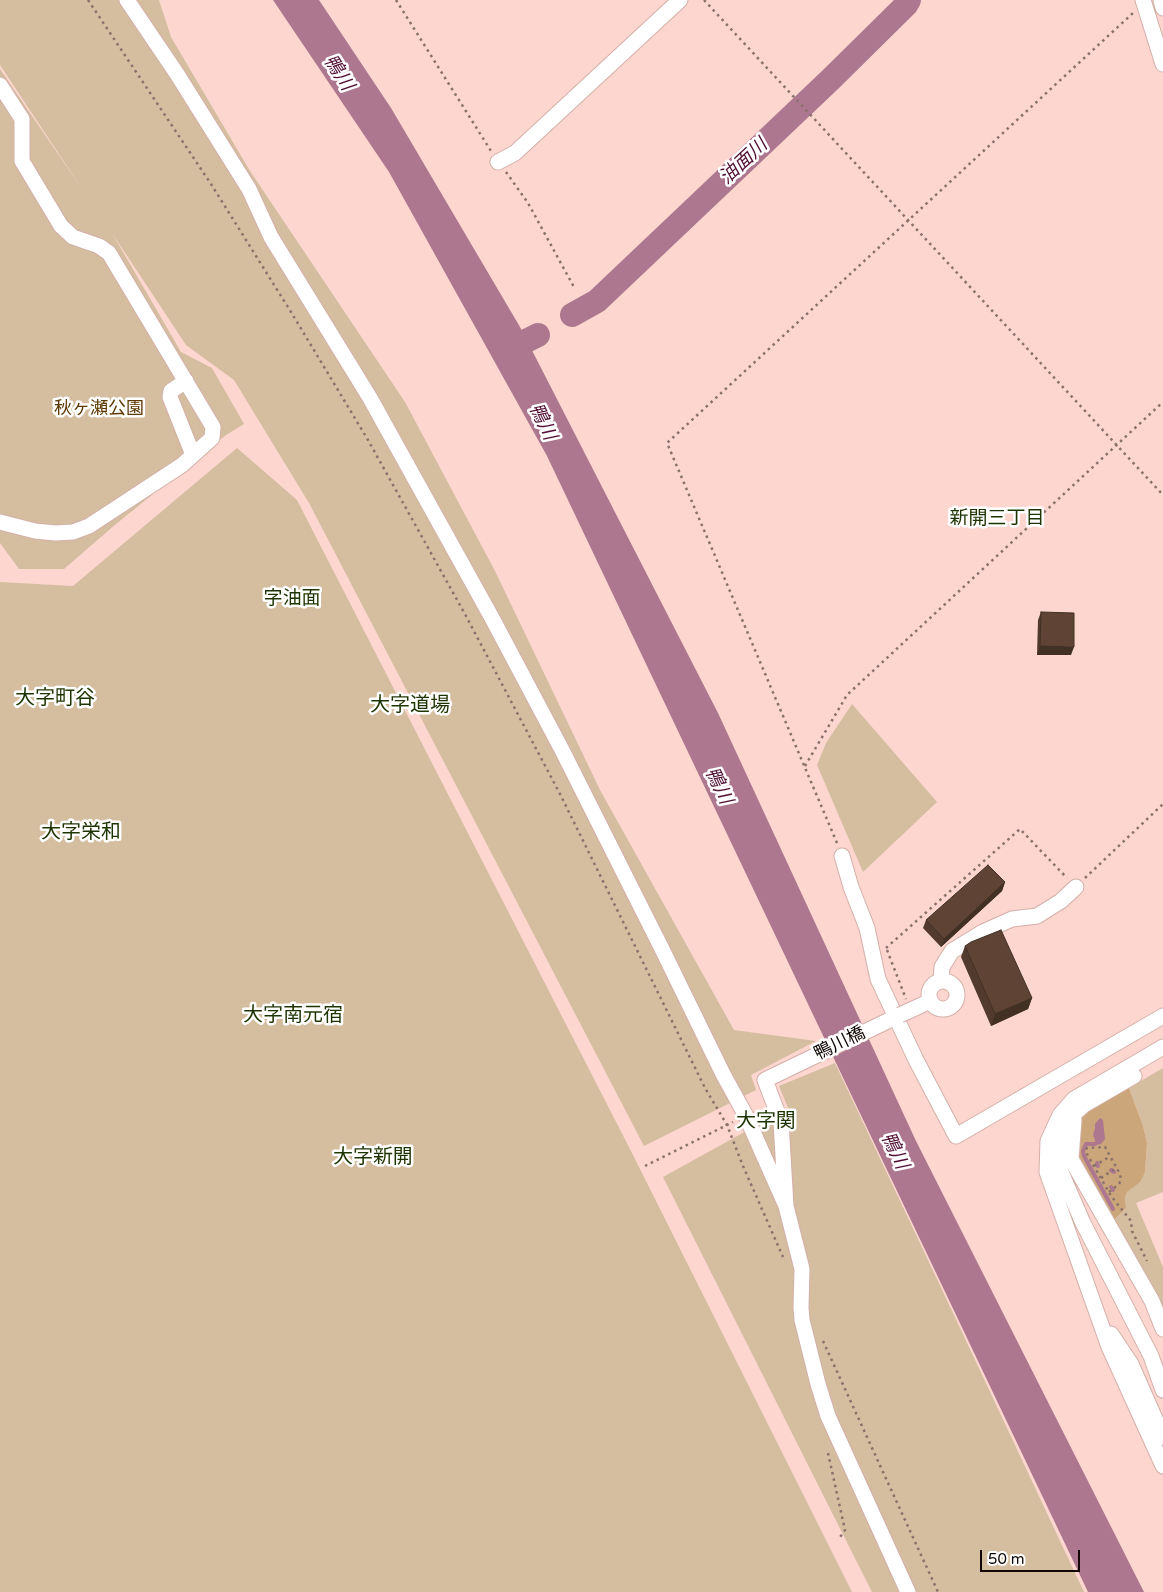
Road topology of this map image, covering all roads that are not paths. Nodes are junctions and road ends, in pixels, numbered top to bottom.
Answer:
1 (127, 0) edge
2 (680, 0) edge
3 (1161, 0) edge
4 (1143, 2) edge
5 (1163, 8) edge
6 (1163, 64) edge
7 (0, 85) edge
8 (498, 162) road end
9 (186, 381) junction
10 (193, 455) junction
11 (0, 522) edge
12 (842, 856) road end
13 (1076, 887) road end
14 (941, 981) junction
15 (927, 1002) junction
16 (1163, 1016) edge
17 (896, 1017) junction
18 (1163, 1047) edge
19 (1163, 1059) edge
20 (1074, 1114) junction
21 (786, 1206) junction
22 (1098, 1315) junction
23 (1163, 1329) edge
24 (1163, 1390) edge
25 (1163, 1437) edge
26 (1163, 1466) edge
27 (908, 1592) edge

1 - 21 street
2 - 8 street
3 - 5 street
4 - 6 street
7 - 9 street
9 - 10 street
9 - 10 street
10 - 11 street
12 - 17 street
13 - 14 street
14 - 15 street
14 - 15 street
15 - 17 street, 鴨川橋, bridge
16 - 17 street
17 - 21 street, 鴨川橋
18 - 22 street
19 - 20 street
20 - 23 street
20 - 24 street
21 - 27 street
22 - 25 street
22 - 26 street

